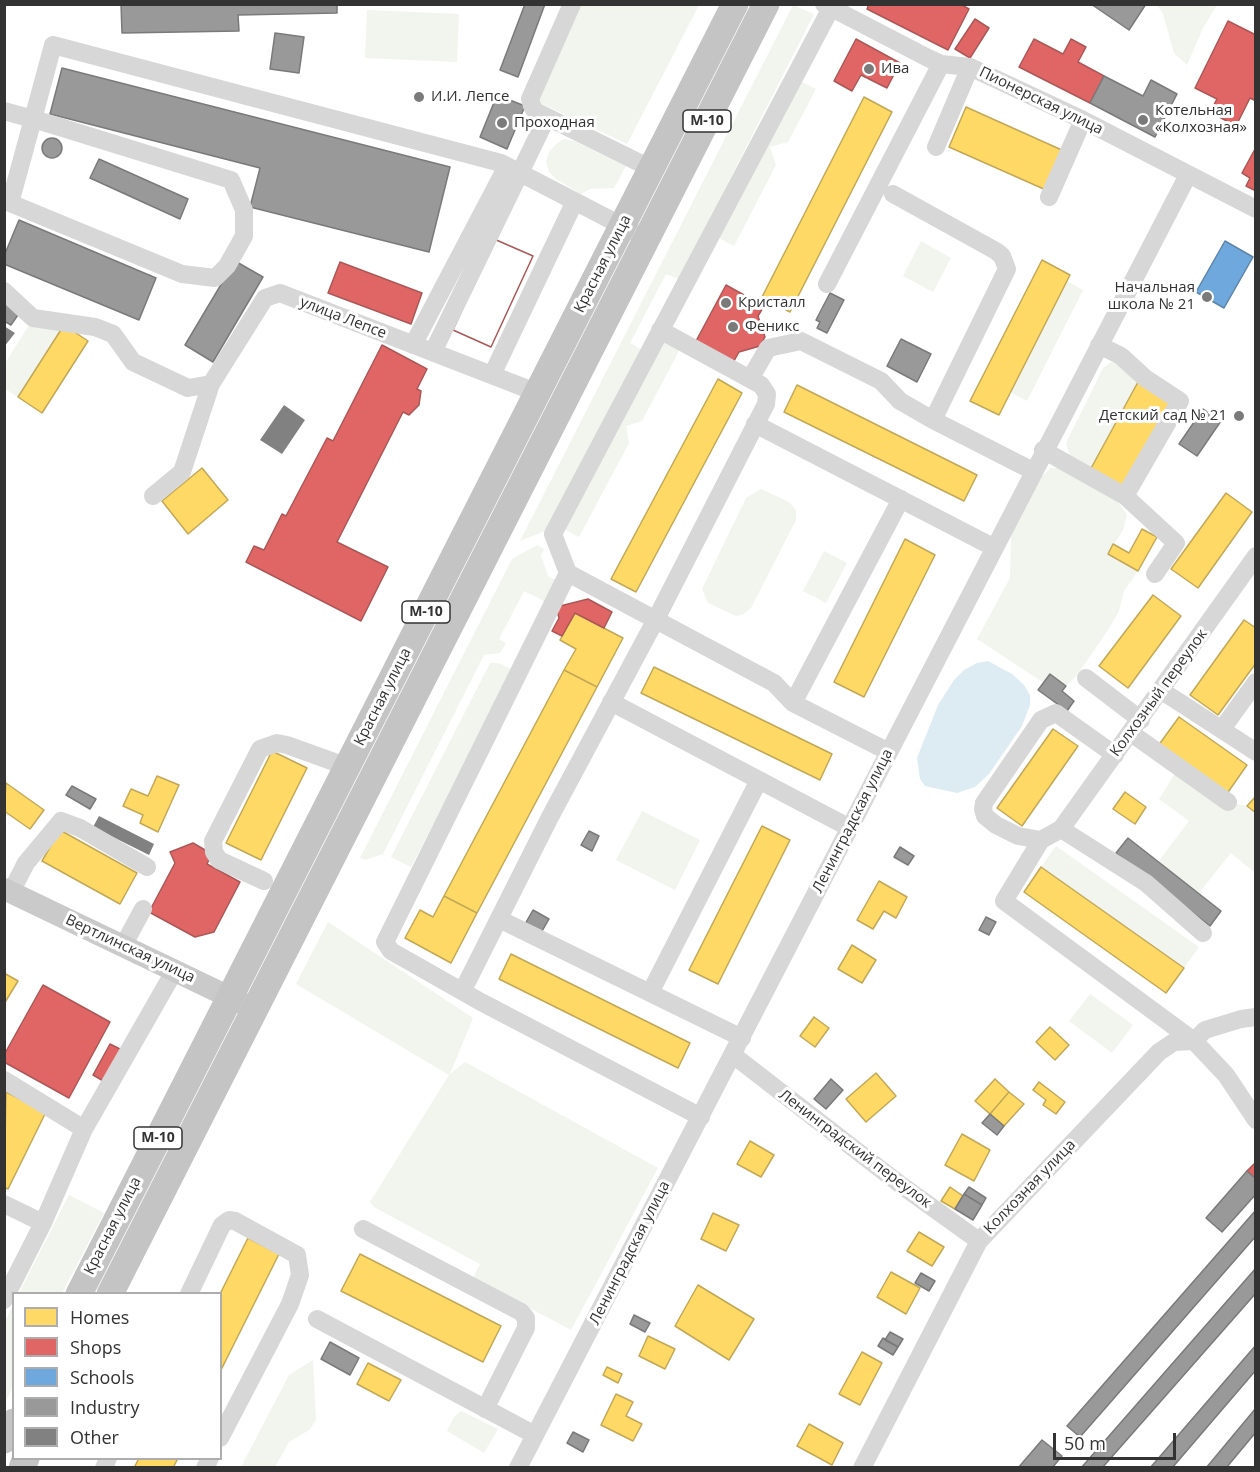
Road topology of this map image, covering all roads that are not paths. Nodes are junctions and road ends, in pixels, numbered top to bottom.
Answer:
1 (572, 4) edge
2 (735, 4) edge
3 (766, 4) edge
4 (827, 6) edge
5 (941, 63) junction
6 (970, 67) junction
7 (4, 111) edge
8 (547, 117) junction
9 (33, 119) junction
10 (1083, 120) junction
11 (936, 147) dead end
12 (513, 169) junction
13 (651, 169) junction
14 (1188, 175) junction
15 (893, 194) dead end
16 (1049, 197) dead end
17 (575, 201) junction
18 (1256, 209) edge
19 (622, 226) junction
20 (647, 238) junction
21 (827, 284) dead end
22 (4, 291) edge
23 (660, 330) junction
24 (413, 345) junction
25 (1099, 345) junction
26 (433, 352) junction
27 (492, 375) junction
28 (750, 379) junction
29 (211, 384) junction
30 (538, 393) junction
31 (933, 420) junction
32 (755, 424) junction
33 (1043, 450) junction
34 (1033, 471) junction
35 (153, 496) dead end
36 (1125, 496) junction
37 (901, 500) junction
38 (993, 547) junction
39 (1256, 556) edge
40 (568, 573) junction
41 (1155, 574) dead end
42 (655, 621) junction
43 (1086, 678) dead end
44 (1256, 682) edge
45 (1162, 691) junction
46 (610, 702) junction
47 (793, 703) junction
48 (1136, 726) junction
49 (1222, 729) junction
50 (1254, 747) edge
51 (889, 752) junction
52 (1115, 755) junction
53 (348, 767) junction
54 (759, 780) junction
55 (1228, 802) dead end
56 (848, 827) junction
57 (1061, 829) junction
58 (1041, 840) junction
59 (147, 867) dead end
60 (264, 880) dead end
61 (8, 891) edge
62 (143, 909) dead end
63 (500, 919) junction
64 (1203, 933) dead end
65 (123, 946) junction
66 (175, 970) junction
67 (463, 990) junction
68 (650, 993) junction
69 (230, 997) junction
70 (255, 1009) junction
71 (1256, 1017) edge
72 (742, 1038) junction
73 (1194, 1041) junction
74 (733, 1055) junction
75 (4, 1080) edge
76 (701, 1118) junction
77 (1256, 1120) edge
78 (84, 1129) junction
79 (4, 1204) edge
80 (43, 1223) junction
81 (363, 1229) dead end
82 (979, 1241) junction
83 (80, 1292) edge
84 (111, 1292) edge
85 (189, 1292) edge
86 (4, 1300) edge
87 (317, 1319) dead end
88 (485, 1409) junction
89 (12, 1426) edge
90 (222, 1434) edge
91 (535, 1435) junction
92 (4, 1440) edge
93 (518, 1467) edge
94 (862, 1467) edge

1 - 8 street
2 - 13 highway, Красная улица / М-10
3 - 20 highway, Красная улица / М-10
4 - 5 street, Пионерская улица
4 - 23 street
5 - 6 street, Пионерская улица
5 - 21 street
6 - 10 street, Пионерская улица
6 - 11 street
7 - 9 street
8 - 12 street
8 - 13 street
9 - 9 street
9 - 12 street
10 - 14 street, Пионерская улица
10 - 16 street
12 - 17 street
12 - 24 street
12 - 26 street
13 - 19 highway, Красная улица / М-10
14 - 18 street, Пионерская улица
14 - 25 street, Ленинградская улица
15 - 31 street
17 - 19 street
17 - 27 street
19 - 20 street
19 - 30 highway, Красная улица / М-10
20 - 70 highway, Красная улица / М-10
22 - 29 street
23 - 28 street
23 - 40 street
24 - 26 street, улица Лепсе
24 - 29 street, улица Лепсе
25 - 33 street, Ленинградская улица
25 - 36 street
26 - 27 street, улица Лепсе
27 - 30 street, улица Лепсе
28 - 31 street
28 - 32 street
29 - 35 street, улица Лепсе
30 - 53 highway, Красная улица / М-10
31 - 34 street
32 - 37 street
32 - 42 street
33 - 34 street, Ленинградская улица
33 - 36 street
34 - 38 street, Ленинградская улица
36 - 41 street
37 - 38 street
37 - 47 street
38 - 51 street, Ленинградская улица
39 - 45 street, Колхозный переулок
40 - 42 street
40 - 67 street
42 - 46 street
42 - 47 street
43 - 48 street
44 - 49 street
45 - 48 street, Колхозный переулок
45 - 49 street
46 - 54 street
46 - 63 street
47 - 51 street
48 - 52 street, Колхозный переулок
48 - 55 street
49 - 50 street
51 - 56 street, Ленинградская улица
52 - 57 street, Колхозный переулок
52 - 58 street
53 - 60 street
53 - 69 highway, Красная улица / М-10
54 - 56 street
54 - 68 street
56 - 72 street, Ленинградская улица
57 - 58 street
57 - 64 street
58 - 73 street
59 - 61 street
61 - 65 main road, Вертлинская улица
62 - 65 street
63 - 67 street
63 - 68 street
65 - 66 main road, Вертлинская улица
66 - 69 main road, Вертлинская улица
66 - 78 street
67 - 76 street
68 - 72 street
69 - 70 main road, Вертлинская улица
69 - 83 highway, Красная улица / М-10
70 - 84 highway, Красная улица / М-10
71 - 73 street, Колхозная улица
72 - 74 street, Ленинградская улица
73 - 77 street
73 - 82 street, Колхозная улица
74 - 76 street, Ленинградская улица
74 - 82 street, Ленинградский переулок
75 - 78 street
76 - 91 street, Ленинградская улица
78 - 80 street
79 - 80 street
80 - 86 street
81 - 88 street
82 - 94 street, Колхозная улица
85 - 90 street
87 - 88 street
88 - 91 street
89 - 92 highway
91 - 93 street, Ленинградская улица

